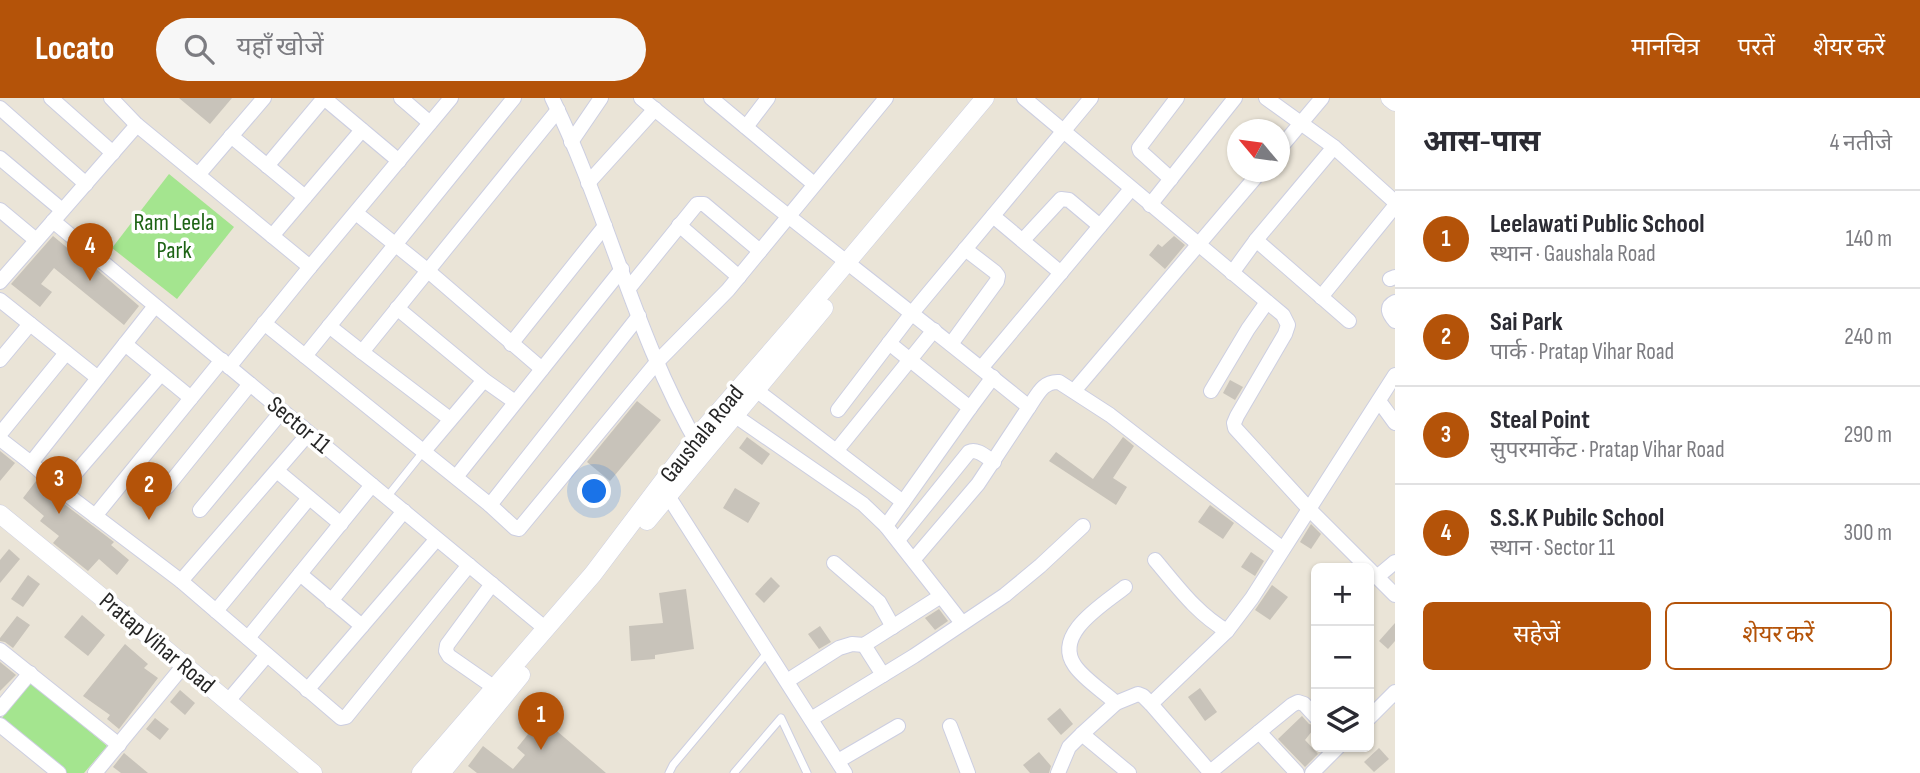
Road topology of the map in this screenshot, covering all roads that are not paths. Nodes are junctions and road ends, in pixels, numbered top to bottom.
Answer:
1 (51, 98) edge
2 (111, 98) edge
3 (264, 98) edge
4 (324, 98) edge
5 (401, 98) edge
6 (451, 98) edge
7 (514, 98) edge
8 (601, 98) edge
9 (641, 98) edge
10 (711, 98) edge
11 (768, 98) edge
12 (886, 98) edge
13 (985, 98) edge
14 (999, 98) edge
15 (1024, 98) edge
16 (1091, 98) edge
17 (1177, 98) edge
18 (1235, 98) edge
19 (1266, 98) edge
20 (1322, 98) edge
21 (1390, 98) edge
22 (1395, 102) edge
23 (555, 104) edge
24 (0, 108) edge
25 (655, 109) junction
26 (430, 123) junction
27 (1301, 123) junction
28 (137, 125) junction
29 (746, 127) junction
30 (362, 130) junction
31 (1064, 131) junction
32 (232, 136) junction
33 (1290, 136) edge
34 (571, 142) junction
35 (1334, 147) junction
36 (113, 153) junction
37 (0, 158) edge
38 (399, 161) junction
39 (267, 166) junction
40 (198, 175) junction
41 (1171, 178) junction
42 (1250, 182) edge
43 (588, 183) junction
44 (86, 184) junction
45 (814, 184) junction
46 (1131, 189) junction
47 (304, 197) junction
48 (1395, 204) edge
49 (1150, 205) junction
50 (0, 210) edge
51 (356, 213) junction
52 (57, 216) junction
53 (993, 216) junction
54 (788, 217) junction
55 (679, 225) junction
56 (605, 226) junction
57 (1100, 226) junction
58 (272, 236) junction
59 (36, 240) junction
60 (1023, 240) junction
61 (1255, 240) junction
62 (1197, 244) junction
63 (395, 245) junction
64 (965, 249) junction
65 (760, 251) junction
66 (5, 264) edge
67 (853, 265) junction
68 (310, 267) junction
69 (621, 269) junction
70 (427, 270) junction
71 (1061, 273) junction
72 (1232, 273) junction
73 (739, 277) junction
74 (0, 282) edge
75 (629, 288) junction
76 (1321, 297) junction
77 (0, 300) edge
78 (1267, 302) junction
79 (1395, 302) edge
80 (155, 306) junction
81 (397, 308) junction
82 (912, 313) junction
83 (639, 316) junction
84 (1349, 321) dead end
85 (1395, 321) edge
86 (264, 323) junction
87 (30, 324) junction
88 (329, 326) junction
89 (934, 330) junction
90 (889, 343) junction
91 (125, 344) junction
92 (511, 344) junction
93 (951, 344) junction
94 (362, 352) junction
95 (66, 353) junction
96 (305, 356) junction
97 (0, 360) edge
98 (909, 360) junction
99 (657, 362) junction
100 (225, 363) junction
101 (982, 368) junction
102 (542, 369) junction
103 (161, 374) junction
104 (1395, 375) edge
105 (993, 377) junction
106 (98, 378) junction
107 (484, 380) junction
108 (250, 384) junction
109 (756, 390) junction
110 (1074, 391) junction
111 (1211, 391) dead end
112 (191, 398) junction
113 (1378, 401) junction
114 (515, 402) junction
115 (1030, 407) junction
116 (970, 408) junction
117 (838, 410) dead end
118 (282, 411) junction
119 (734, 415) junction
120 (450, 419) junction
121 (1395, 423) edge
122 (309, 433) junction
123 (0, 437) edge
124 (699, 446) junction
125 (837, 450) junction
126 (424, 451) junction
127 (994, 462) junction
128 (31, 463) junction
129 (278, 471) junction
130 (456, 477) junction
131 (372, 485) junction
132 (167, 487) dead end
133 (61, 490) junction
134 (664, 490) junction
135 (387, 497) junction
136 (309, 498) junction
137 (903, 502) junction
138 (491, 505) junction
139 (1309, 509) junction
140 (200, 510) dead end
141 (404, 511) junction
142 (0, 514) edge
143 (95, 516) junction
144 (341, 524) junction
145 (886, 526) junction
146 (1083, 526) dead end
147 (0, 528) edge
148 (436, 540) junction
149 (898, 540) junction
150 (1283, 549) junction
151 (914, 559) junction
152 (1155, 560) dead end
153 (1395, 562) edge
154 (834, 563) dead end
155 (1363, 563) edge
156 (469, 565) junction
157 (1374, 570) edge
158 (300, 574) junction
159 (1374, 574) edge
160 (181, 581) junction
161 (492, 584) junction
162 (1125, 587) dead end
163 (1395, 595) edge
164 (941, 596) junction
165 (331, 601) junction
166 (216, 611) junction
167 (962, 623) junction
168 (362, 626) junction
169 (893, 627) junction
170 (546, 629) junction
171 (1227, 631) junction
172 (248, 638) junction
173 (864, 645) junction
174 (0, 650) edge
175 (768, 651) junction
176 (267, 655) junction
177 (181, 669) junction
178 (30, 673) junction
179 (883, 675) junction
180 (787, 681) junction
181 (495, 688) junction
182 (307, 690) junction
183 (1395, 692) edge
184 (228, 701) junction
185 (1116, 703) junction
186 (1151, 704) junction
187 (0, 709) edge
188 (1311, 712) edge
189 (1374, 713) edge
190 (811, 719) junction
191 (0, 725) edge
192 (898, 726) dead end
193 (950, 726) dead end
194 (1259, 732) junction
195 (1082, 734) junction
196 (119, 745) junction
197 (1333, 752) edge
198 (842, 767) edge
199 (1209, 772) edge
200 (59, 773) edge
201 (94, 773) edge
202 (295, 773) edge
203 (313, 773) edge
204 (421, 773) edge
205 (441, 773) edge
206 (669, 773) edge
207 (734, 773) edge
208 (807, 773) edge
209 (968, 773) edge
210 (1058, 773) edge
211 (1129, 773) edge
212 (1297, 773) edge
213 (1312, 773) edge

1 - 36 street
2 - 28 street
3 - 32 street
4 - 30 street
4 - 39 street
5 - 26 street
6 - 26 street
7 - 63 street
8 - 34 street
9 - 25 street
10 - 29 street
11 - 29 street
12 - 45 street
13 - 67 street, Gaushala Road
14 - 67 street, Gaushala Road
15 - 31 street
16 - 31 street
17 - 41 street
18 - 41 street
19 - 27 street
20 - 27 street
21 - 22 street
23 - 34 street
23 - 70 street
24 - 44 street
25 - 43 street
25 - 54 street
26 - 38 street
27 - 33 street
27 - 35 street
28 - 36 street
28 - 40 street
29 - 45 street
30 - 38 street
30 - 47 street
31 - 46 street
31 - 53 street
32 - 39 street
32 - 40 street
34 - 43 street
35 - 48 street
35 - 61 street
36 - 44 street
37 - 52 street, Sector 11
38 - 51 street
39 - 47 street
40 - 58 street
41 - 49 street
42 - 62 street
43 - 56 street
44 - 52 street
45 - 54 street
46 - 49 street
46 - 57 street
47 - 58 street
48 - 76 street
49 - 62 street
50 - 59 street
51 - 63 street
51 - 68 street
52 - 59 street
52 - 80 street, Sector 11
53 - 60 street
53 - 64 street
54 - 65 street
54 - 67 street
55 - 65 street
55 - 73 street
55 - 75 street
56 - 69 street
56 - 92 street
57 - 60 street
57 - 71 street
58 - 68 street
59 - 66 street
60 - 71 street
61 - 72 street
61 - 76 street
62 - 72 street
62 - 110 street
63 - 70 street
63 - 88 street
64 - 82 street
64 - 93 street
65 - 73 street
66 - 74 street
67 - 82 street
67 - 109 street, Gaushala Road
67 - 124 street, Gaushala Road
68 - 86 street
69 - 75 street
69 - 102 street
70 - 81 street
70 - 92 street
71 - 101 street
72 - 78 street
73 - 99 street
75 - 83 street
76 - 84 street
77 - 87 street
78 - 111 street
78 - 139 street
79 - 85 street
80 - 91 street
80 - 100 street, Sector 11
81 - 94 street
81 - 107 street
82 - 89 street
82 - 90 street
83 - 99 street
83 - 138 street
86 - 96 street
86 - 100 street
87 - 95 street
87 - 97 street
88 - 94 street
88 - 96 street
89 - 93 street
89 - 98 street
90 - 98 street
90 - 117 street
91 - 103 street
91 - 106 street
92 - 102 street
93 - 101 street
94 - 120 street
95 - 106 street
95 - 123 street
96 - 126 street
98 - 116 street
98 - 125 street
99 - 124 street
99 - 138 street
100 - 108 street, Sector 11
100 - 112 street
101 - 105 street
102 - 114 street
103 - 112 street
103 - 133 street
104 - 113 street
105 - 115 street
105 - 116 street
106 - 128 street
107 - 114 street
107 - 120 street
108 - 118 street, Sector 11
108 - 132 street
109 - 119 street, Gaushala Road
109 - 125 street
110 - 115 street
110 - 150 street
112 - 143 street
113 - 121 street
113 - 139 street
114 - 130 street
115 - 127 street
116 - 137 street
118 - 122 street, Sector 11
118 - 140 street
119 - 124 street, Gaushala Road
119 - 145 street
120 - 126 street
122 - 129 street
122 - 131 street, Sector 11
123 - 128 street
124 - 134 street, Gaushala Road
125 - 137 street
126 - 130 street
126 - 135 lane
127 - 149 street
127 - 151 street
128 - 133 street
129 - 136 street
129 - 160 street
130 - 138 street
131 - 135 street, Sector 11
131 - 144 street
133 - 143 street
134 - 170 street, Gaushala Road
134 - 175 street
134 - 205 street, Gaushala Road
135 - 141 street, Sector 11
136 - 144 street
136 - 166 street
137 - 145 street
139 - 150 street
139 - 155 street
141 - 148 street, Sector 11
141 - 165 street
142 - 177 street, Pratap Vihar Road
143 - 160 street
144 - 158 street
145 - 149 street
146 - 167 street
147 - 177 street, Pratap Vihar Road
148 - 156 street, Sector 11
148 - 168 street
149 - 151 street
150 - 171 street
151 - 164 street
152 - 171 street
153 - 157 street
154 - 169 street
156 - 161 street, Sector 11
156 - 182 street
158 - 165 street
158 - 172 street
159 - 163 street
160 - 166 street
161 - 170 street, Sector 11
161 - 181 street
162 - 185 street
164 - 167 street
164 - 169 street
165 - 168 street
166 - 172 street
167 - 179 street
168 - 182 street
169 - 173 street
170 - 181 street, Gaushala Road
171 - 186 street
172 - 176 street
173 - 179 street
173 - 180 street
174 - 178 street
175 - 180 street
175 - 206 lane
176 - 182 street
176 - 184 street
177 - 184 street, Pratap Vihar Road
177 - 196 street
177 - 202 street, Pratap Vihar Road
178 - 187 street
178 - 196 street
179 - 190 street
180 - 190 street
181 - 204 street, Gaushala Road
183 - 189 street
184 - 203 street, Pratap Vihar Road
185 - 186 street
185 - 195 street
186 - 199 street
188 - 194 street
190 - 198 street
191 - 200 street
192 - 198 street
193 - 209 street
194 - 199 street
194 - 212 street
195 - 210 street
195 - 211 street
196 - 201 street
197 - 213 street
207 - 208 lane

